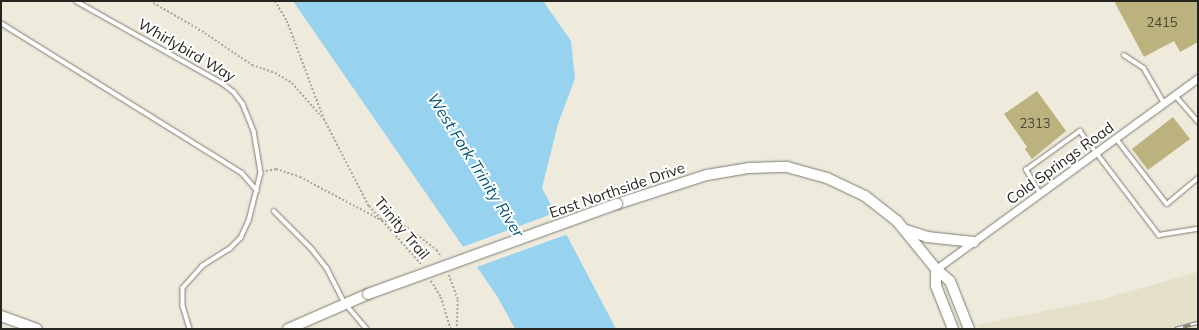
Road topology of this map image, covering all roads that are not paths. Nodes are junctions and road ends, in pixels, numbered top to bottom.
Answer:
1 (76, 1) edge
2 (1, 23) edge
3 (1124, 55) dead end
4 (1198, 78) edge
5 (1175, 95) junction
6 (1164, 102) junction
7 (1198, 121) edge
8 (1116, 138) junction
9 (1095, 154) junction
10 (1198, 178) edge
11 (257, 190) junction
12 (1040, 194) junction
13 (274, 211) dead end
14 (904, 229) junction
15 (1198, 229) edge
16 (974, 242) junction
17 (936, 269) junction
18 (346, 303) junction
19 (1, 316) edge
20 (37, 329) edge
21 (190, 329) edge
22 (288, 329) edge
23 (367, 329) edge
24 (953, 329) edge
25 (969, 329) edge

1 - 11 lane, Whirlybird Way
2 - 11 lane
3 - 6 lane
4 - 5 street, Cold Springs Road
5 - 6 street, Cold Springs Road
5 - 7 lane
6 - 8 street, Cold Springs Road
8 - 9 street, Cold Springs Road
8 - 10 lane
9 - 12 street, Cold Springs Road
9 - 12 lane
9 - 15 lane
11 - 21 lane, Whirlybird Way
12 - 16 street, Cold Springs Road
13 - 18 lane
14 - 16 street
14 - 17 street, East Northside Drive
14 - 18 street, East Northside Drive, bridge
16 - 17 street, Cold Springs Road
17 - 24 street
17 - 25 street, East Northside Drive
18 - 22 street, East Northside Drive
18 - 23 lane
19 - 20 street

